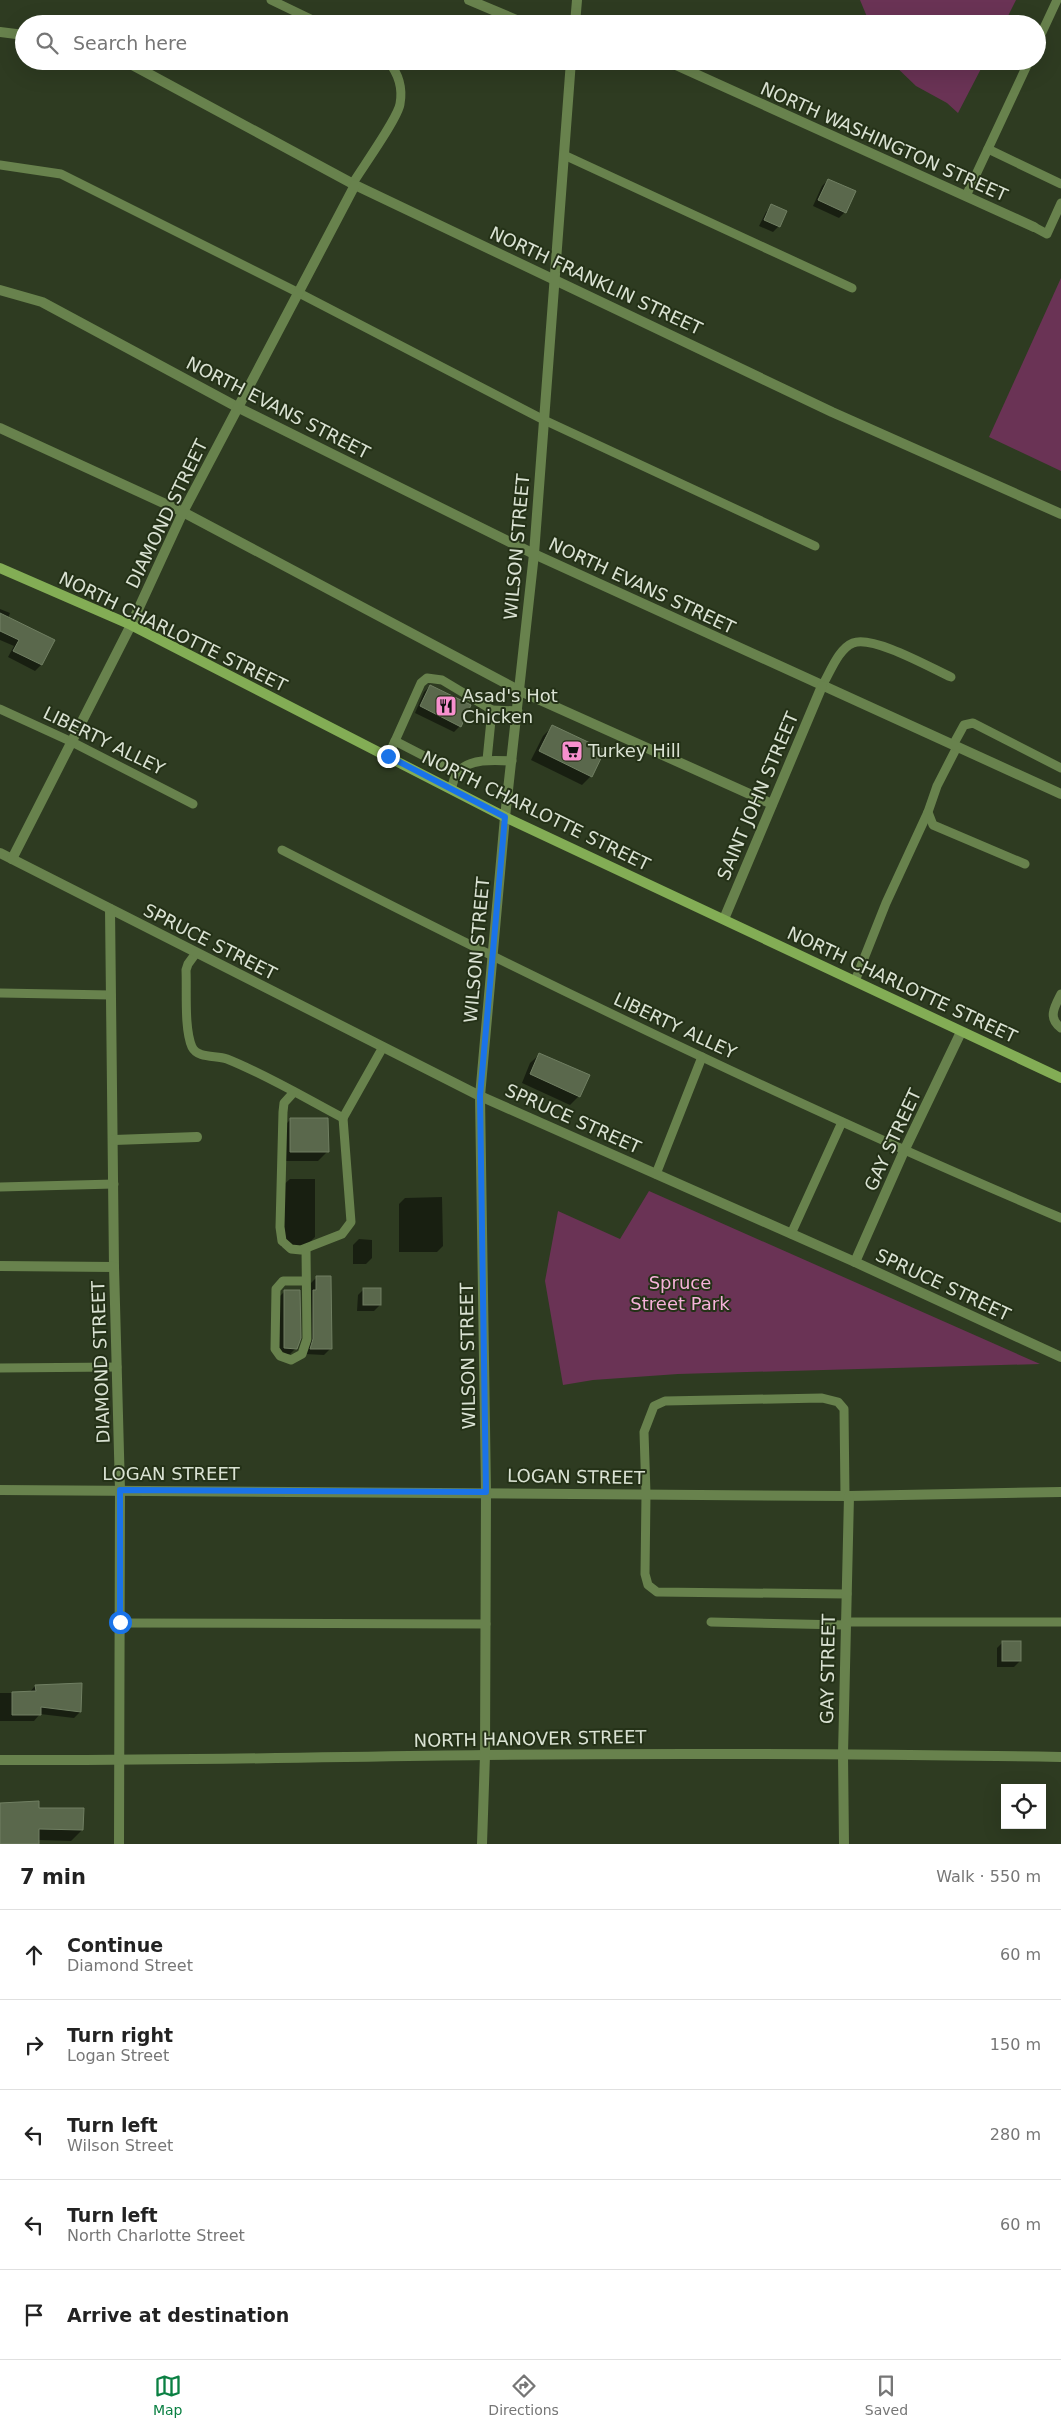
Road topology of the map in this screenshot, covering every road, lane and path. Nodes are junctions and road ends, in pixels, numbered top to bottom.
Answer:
1 (271, 0) edge
2 (469, 0) edge
3 (577, 0) edge
4 (1057, 0) edge
5 (302, 15) edge
6 (505, 15) edge
7 (578, 15) edge
8 (1046, 24) edge
9 (0, 32) edge
10 (15, 34) edge
11 (142, 70) edge
12 (396, 70) edge
13 (570, 70) edge
14 (687, 70) edge
15 (1025, 70) edge
16 (988, 149) junction
17 (564, 155) junction
18 (0, 165) edge
19 (354, 184) junction
20 (1061, 184) edge
21 (966, 196) junction
22 (1061, 203) edge
23 (1034, 227) joint
24 (555, 280) junction
25 (852, 288) dead end
26 (0, 290) edge
27 (299, 293) junction
28 (239, 408) junction
29 (544, 420) junction
30 (0, 428) edge
31 (183, 512) junction
32 (1061, 514) edge
33 (815, 546) dead end
34 (534, 554) junction
35 (0, 568) edge
36 (130, 625) junction
37 (950, 677) dead end
38 (822, 686) junction
39 (520, 691) junction
40 (0, 709) edge
41 (492, 710) junction
42 (518, 711) junction
43 (396, 741) junction
44 (72, 742) junction
45 (955, 746) junction
46 (388, 756) junction
47 (488, 760) junction
48 (512, 761) junction
49 (1061, 768) edge
50 (457, 773) junction
51 (451, 789) junction
52 (1061, 794) edge
53 (193, 804) dead end
54 (772, 804) junction
55 (928, 812) junction
56 (505, 817) junction
57 (282, 850) dead end
58 (0, 853) edge
59 (12, 859) junction
60 (1025, 864) dead end
61 (110, 909) junction
62 (724, 919) junction
63 (196, 952) junction
64 (493, 958) junction
65 (855, 981) junction
66 (0, 992) edge
67 (1061, 994) edge
68 (111, 995) junction
69 (1061, 1028) edge
70 (961, 1032) junction
71 (383, 1047) junction
72 (702, 1057) junction
73 (1061, 1078) edge
74 (294, 1092) junction
75 (480, 1096) junction
76 (344, 1118) junction
77 (842, 1122) junction
78 (197, 1137) dead end
79 (114, 1140) junction
80 (904, 1152) junction
81 (656, 1174) junction
82 (114, 1184) junction
83 (0, 1187) edge
84 (1061, 1218) edge
85 (791, 1234) junction
86 (306, 1249) junction
87 (855, 1262) junction
88 (0, 1266) edge
89 (114, 1267) junction
90 (306, 1281) junction
91 (1061, 1358) edge
92 (117, 1367) junction
93 (0, 1368) edge
94 (0, 1490) edge
95 (120, 1490) junction
96 (486, 1492) junction
97 (1061, 1492) edge
98 (646, 1494) junction
99 (847, 1496) junction
100 (847, 1594) junction
101 (120, 1622) junction
102 (711, 1622) dead end
103 (1061, 1622) edge
104 (845, 1623) junction
105 (486, 1624) junction
106 (843, 1754) junction
107 (485, 1755) junction
108 (1061, 1757) edge
109 (0, 1760) edge
110 (119, 1760) junction
111 (119, 1844) edge
112 (482, 1844) edge
113 (844, 1844) edge

1 - 5 lane
2 - 6 street
3 - 7 street
4 - 8 lane
9 - 10 street
11 - 19 street, NORTH FRANKLIN STREET
12 - 19 lane
13 - 17 street, WILSON STREET
14 - 21 street, NORTH WASHINGTON STREET
15 - 16 lane
16 - 20 lane
16 - 21 lane
17 - 24 street, WILSON STREET
17 - 25 lane
18 - 27 lane
19 - 24 street, NORTH FRANKLIN STREET
19 - 27 street, DIAMOND STREET
21 - 23 street, NORTH WASHINGTON STREET
22 - 23 lane
24 - 29 street, WILSON STREET
24 - 32 street, NORTH FRANKLIN STREET
26 - 28 street, NORTH EVANS STREET
27 - 28 street, DIAMOND STREET
27 - 29 lane
28 - 31 street, DIAMOND STREET
28 - 34 street, NORTH EVANS STREET
29 - 33 lane
29 - 34 street, WILSON STREET
30 - 31 street
31 - 36 street, DIAMOND STREET
31 - 39 street
34 - 38 street, NORTH EVANS STREET
34 - 39 street, WILSON STREET
35 - 36 main road, NORTH CHARLOTTE STREET
36 - 44 street, DIAMOND STREET
36 - 46 main road, NORTH CHARLOTTE STREET
37 - 38 lane
38 - 45 street, NORTH EVANS STREET
38 - 54 street, SAINT JOHN STREET
39 - 42 street, WILSON STREET
39 - 54 street
40 - 44 lane, LIBERTY ALLEY
41 - 42 lane
41 - 43 lane
41 - 47 lane
42 - 48 street, WILSON STREET
43 - 46 lane
43 - 50 lane
44 - 53 lane, LIBERTY ALLEY
44 - 59 street, DIAMOND STREET
45 - 49 lane
45 - 52 street, NORTH EVANS STREET
45 - 55 lane
46 - 51 main road, NORTH CHARLOTTE STREET
47 - 48 lane
47 - 50 lane
48 - 56 street, WILSON STREET
50 - 51 lane
51 - 56 main road, NORTH CHARLOTTE STREET
54 - 62 street, SAINT JOHN STREET
55 - 60 lane
55 - 65 lane
56 - 62 main road, NORTH CHARLOTTE STREET
56 - 64 street, WILSON STREET
57 - 64 lane, LIBERTY ALLEY
58 - 59 street, SPRUCE STREET
59 - 61 street, SPRUCE STREET
61 - 63 street, SPRUCE STREET
61 - 68 street, DIAMOND STREET
62 - 65 main road, NORTH CHARLOTTE STREET
63 - 71 street, SPRUCE STREET
63 - 74 lane
64 - 72 lane, LIBERTY ALLEY
64 - 75 street, WILSON STREET
65 - 70 main road, NORTH CHARLOTTE STREET
66 - 68 lane
67 - 69 lane
68 - 79 street, DIAMOND STREET
70 - 73 main road, NORTH CHARLOTTE STREET
70 - 80 street, GAY STREET
71 - 75 street, SPRUCE STREET
71 - 76 lane
72 - 77 lane, LIBERTY ALLEY
72 - 81 lane
74 - 76 lane
74 - 86 lane
75 - 81 street, SPRUCE STREET
75 - 96 street, WILSON STREET
76 - 86 lane
77 - 80 lane, LIBERTY ALLEY
77 - 85 lane
78 - 79 street
79 - 82 street, DIAMOND STREET
80 - 84 lane, LIBERTY ALLEY
80 - 87 street, GAY STREET
81 - 85 street, SPRUCE STREET
82 - 83 lane
82 - 89 street, DIAMOND STREET
85 - 87 street, SPRUCE STREET
86 - 90 lane
87 - 91 street, SPRUCE STREET
88 - 89 street
89 - 92 street, DIAMOND STREET
90 - 90 lane
92 - 93 lane
92 - 95 street, DIAMOND STREET
94 - 95 street, LOGAN STREET
95 - 96 street, LOGAN STREET
95 - 101 street, DIAMOND STREET
96 - 98 street, LOGAN STREET
96 - 105 street, WILSON STREET
97 - 99 street, LOGAN STREET
98 - 99 street, LOGAN STREET
98 - 99 lane
98 - 100 lane
99 - 100 street, GAY STREET
100 - 104 street, GAY STREET
101 - 105 lane
101 - 110 street, DIAMOND STREET
102 - 104 lane
103 - 104 lane
104 - 106 street, GAY STREET
105 - 107 street, WILSON STREET
106 - 107 street, NORTH HANOVER STREET
106 - 108 street, NORTH HANOVER STREET
106 - 113 street, GAY STREET
107 - 110 street, NORTH HANOVER STREET
107 - 112 street, WILSON STREET
109 - 110 street, NORTH HANOVER STREET
110 - 111 street, DIAMOND STREET

